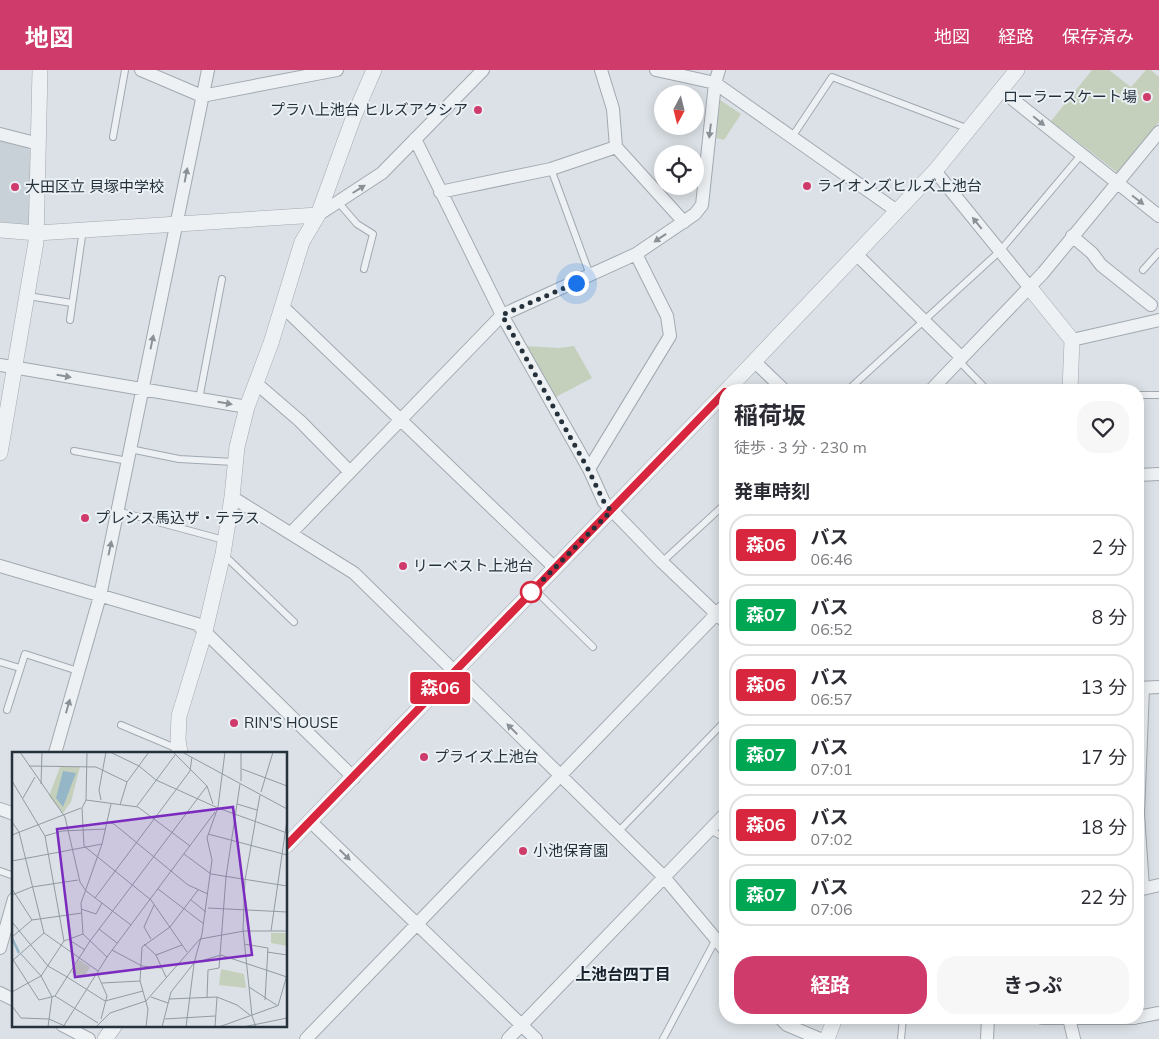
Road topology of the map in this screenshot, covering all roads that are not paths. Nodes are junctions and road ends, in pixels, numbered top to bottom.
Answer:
1 (40, 70) edge
2 (125, 70) edge
3 (141, 70) edge
4 (208, 70) edge
5 (338, 70) edge
6 (374, 70) edge
7 (483, 70) edge
8 (601, 70) edge
9 (656, 70) edge
10 (719, 70) edge
11 (1013, 72) edge
12 (716, 83) junction
13 (1001, 90) junction
14 (202, 96) junction
15 (969, 129) junction
16 (1159, 132) edge
17 (0, 134) edge
18 (113, 137) dead end
19 (792, 137) junction
20 (415, 139) junction
21 (39, 144) junction
22 (616, 147) junction
23 (1081, 155) junction
24 (551, 169) junction
25 (935, 171) junction
26 (1116, 184) junction
27 (440, 192) junction
28 (338, 202) junction
29 (897, 211) junction
30 (318, 215) junction
31 (1159, 216) edge
32 (684, 222) junction
33 (177, 223) junction
34 (83, 228) junction
35 (0, 230) edge
36 (37, 232) junction
37 (1072, 236) junction
38 (1000, 251) junction
39 (1159, 252) edge
40 (636, 254) junction
41 (856, 254) junction
42 (364, 269) dead end
43 (1143, 270) dead end
44 (591, 276) junction
45 (222, 279) dead end
46 (1030, 288) junction
47 (28, 296) junction
48 (72, 303) junction
49 (1151, 305) dead end
50 (282, 306) junction
51 (502, 315) junction
52 (70, 320) dead end
53 (924, 320) junction
54 (1159, 320) edge
55 (1072, 340) junction
56 (960, 359) junction
57 (754, 362) junction
58 (0, 365) edge
59 (16, 368) junction
60 (258, 384) junction
61 (733, 384) edge
62 (778, 384) edge
63 (855, 384) edge
64 (937, 384) edge
65 (982, 384) edge
66 (1070, 384) edge
67 (142, 390) junction
68 (1144, 395) edge
69 (1159, 395) edge
70 (719, 398) edge
71 (199, 399) junction
72 (247, 407) junction
73 (400, 420) junction
74 (2, 434) edge
75 (74, 451) dead end
76 (0, 453) edge
77 (129, 455) junction
78 (236, 462) junction
79 (588, 469) junction
80 (350, 472) junction
81 (1159, 474) edge
82 (1144, 475) edge
83 (232, 497) junction
84 (719, 510) edge
85 (117, 511) junction
86 (611, 511) junction
87 (292, 532) junction
88 (224, 547) junction
89 (662, 562) junction
90 (0, 566) edge
91 (555, 568) junction
92 (534, 589) junction
93 (100, 596) junction
94 (719, 610) edge
95 (719, 616) edge
96 (294, 622) dead end
97 (205, 631) junction
98 (593, 647) dead end
99 (0, 662) edge
100 (20, 668) junction
101 (78, 671) junction
102 (455, 673) junction
103 (1159, 687) edge
104 (1144, 688) edge
105 (7, 710) dead end
106 (121, 725) dead end
107 (719, 727) edge
108 (179, 751) edge
109 (55, 752) edge
110 (559, 776) junction
111 (354, 778) junction
112 (0, 809) edge
113 (12, 813) edge
114 (719, 820) edge
115 (310, 821) junction
116 (710, 830) junction
117 (618, 832) junction
118 (719, 835) edge
119 (288, 844) edge
120 (0, 871) edge
121 (12, 875) edge
122 (664, 877) junction
123 (1159, 885) edge
124 (1144, 889) edge
125 (12, 906) edge
126 (416, 924) junction
127 (716, 939) junction
128 (719, 943) edge
129 (0, 948) edge
130 (0, 993) edge
131 (12, 999) edge
132 (1159, 1013) edge
133 (1144, 1016) edge
134 (784, 1024) edge
135 (832, 1024) edge
136 (902, 1024) edge
137 (988, 1024) edge
138 (1070, 1024) edge
139 (522, 1025) junction
140 (64, 1026) edge
141 (89, 1039) edge
142 (306, 1039) edge
143 (508, 1039) edge
144 (536, 1039) edge
145 (663, 1039) edge
146 (820, 1039) edge
147 (827, 1039) edge
148 (901, 1039) edge
149 (987, 1039) edge
150 (1074, 1039) edge

1 - 21 street
2 - 18 lane
3 - 14 street
4 - 14 street
5 - 14 street
6 - 30 street
7 - 20 street
8 - 22 street
9 - 12 street
10 - 12 street
11 - 13 street
12 - 19 street
12 -> 32 street
13 - 15 street
13 -> 23 street
33 -> 14 street
15 - 19 lane
15 - 25 street
16 - 26 street
17 - 21 street
19 - 29 street
20 - 27 street
28 -> 20 street
21 - 36 street
22 - 24 street
22 - 32 street
23 - 26 street
23 - 38 lane
24 - 27 street
24 - 44 lane
25 - 29 street
38 -> 25 street
26 -> 31 street
26 - 37 street
27 - 51 street
28 - 30 street
28 - 42 lane
29 - 41 street
30 - 33 street
30 - 50 street
32 -> 40 street
33 - 34 street
67 -> 33 street
34 - 36 street
34 - 48 lane
35 - 36 street
36 - 47 street
37 - 46 street
37 - 49 street
38 - 46 street
38 - 53 lane
39 - 43 lane
40 - 44 street
40 - 79 street
41 - 53 street
41 - 57 street
44 - 51 street
45 - 71 lane
46 - 55 street
46 - 56 street
47 - 48 lane
47 - 59 street
48 - 52 lane
50 - 60 street
50 - 73 street
51 - 73 street
51 - 79 street
53 - 56 street
53 - 63 lane
54 - 55 street
55 - 66 street
56 - 64 street
56 - 65 lane
57 - 61 street
57 - 62 street
58 - 59 street
59 -> 67 street
59 - 74 street
60 - 72 street
60 - 80 street
67 - 71 street
67 - 77 street
68 - 69 lane
70 - 86 street
71 -> 72 street
72 - 78 street
73 - 80 street
73 - 91 street
74 - 76 street
75 - 77 lane
77 - 78 lane
77 - 85 street
78 - 83 street
79 - 86 street
80 - 87 street
81 - 82 street
83 - 87 street
83 - 88 street
84 - 89 lane
85 - 88 lane
93 -> 85 street
86 - 89 street
86 - 91 street
87 - 102 street
88 - 96 lane
88 - 97 street
89 - 94 street
90 - 93 street
91 - 92 street
92 - 98 lane
92 - 102 street
93 - 97 street
93 - 101 street
95 - 110 street
97 - 108 street
97 - 111 street
99 - 100 lane
100 - 101 lane
100 - 105 lane
109 -> 101 street
110 -> 102 street
102 - 111 street
103 - 104 street
106 - 108 lane
107 - 117 lane
110 - 117 street
110 - 126 street
111 - 115 street
112 - 113 street
114 - 116 street
115 - 119 street
115 -> 126 street
116 - 118 lane
116 - 122 street
117 - 122 street
120 - 121 lane
122 - 127 street
122 - 139 street
123 - 124 street
125 - 129 street
126 - 139 street
126 - 142 street
127 - 128 street
127 - 145 lane
130 - 131 street
132 - 133 street
134 - 146 street
135 - 147 street
136 - 148 lane
137 - 149 street
138 - 150 street
139 - 143 street
139 - 144 street
140 - 141 street

